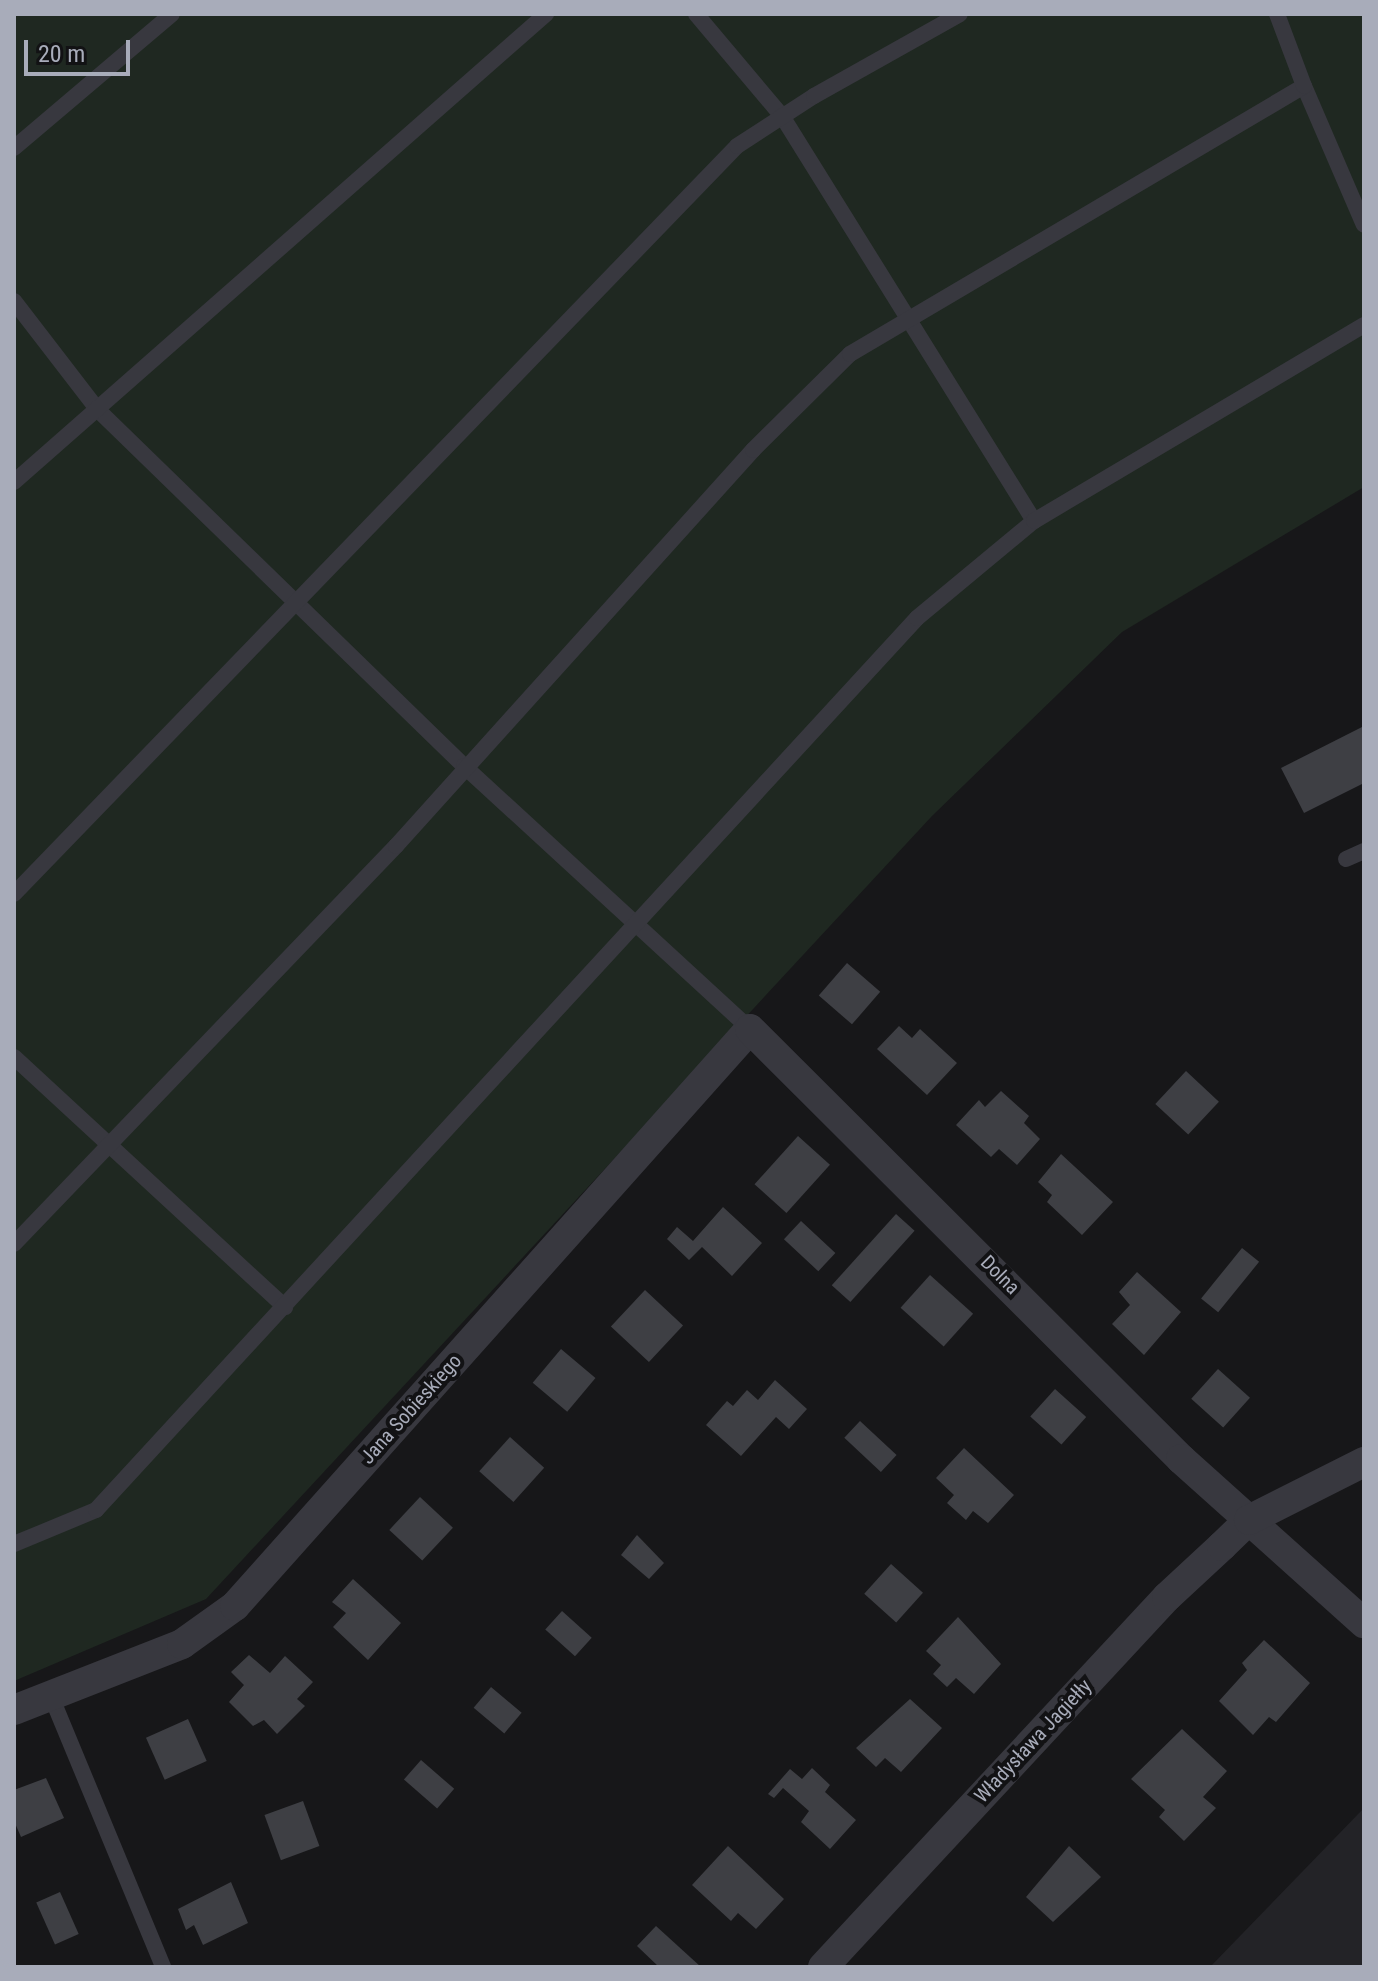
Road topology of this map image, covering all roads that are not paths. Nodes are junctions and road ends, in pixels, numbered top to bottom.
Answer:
1 (172, 14) edge
2 (546, 14) edge
3 (696, 14) edge
4 (960, 14) edge
5 (1277, 14) edge
6 (1304, 86) junction
7 (782, 116) junction
8 (14, 148) edge
9 (1364, 225) edge
10 (14, 301) edge
11 (910, 318) junction
12 (1364, 325) edge
13 (98, 410) junction
14 (14, 482) edge
15 (1034, 521) junction
16 (294, 600) junction
17 (464, 766) junction
18 (1364, 851) edge
19 (1346, 859) dead end
20 (14, 894) edge
21 (634, 922) junction
22 (750, 1029) junction
23 (14, 1057) edge
24 (111, 1143) junction
25 (14, 1244) edge
26 (285, 1307) junction
27 (1364, 1462) edge
28 (1249, 1520) junction
29 (14, 1544) edge
30 (1364, 1623) edge
31 (51, 1696) junction
32 (14, 1710) edge
33 (163, 1967) edge
34 (823, 1967) edge

1 - 8 lane
2 - 13 lane
3 - 7 lane
4 - 7 lane
5 - 6 lane
6 - 9 lane
6 - 11 lane
7 - 11 lane
7 - 16 lane
10 - 13 lane
11 - 15 lane
11 - 17 lane
12 - 15 lane
13 - 14 lane
13 - 16 lane
15 - 21 lane
16 - 17 lane
16 - 20 lane
17 - 21 lane
17 - 24 lane
18 - 19 lane
21 - 22 lane
21 - 26 lane
22 - 28 street, Dolna
22 - 31 street, Jana Sobieskiego
23 - 24 lane
24 - 25 lane
24 - 26 lane
26 - 29 lane
27 - 28 street, Władysława Jagiełły
28 - 30 street
28 - 34 street, Władysława Jagiełły
31 - 32 street, Jana Sobieskiego
31 - 33 lane

